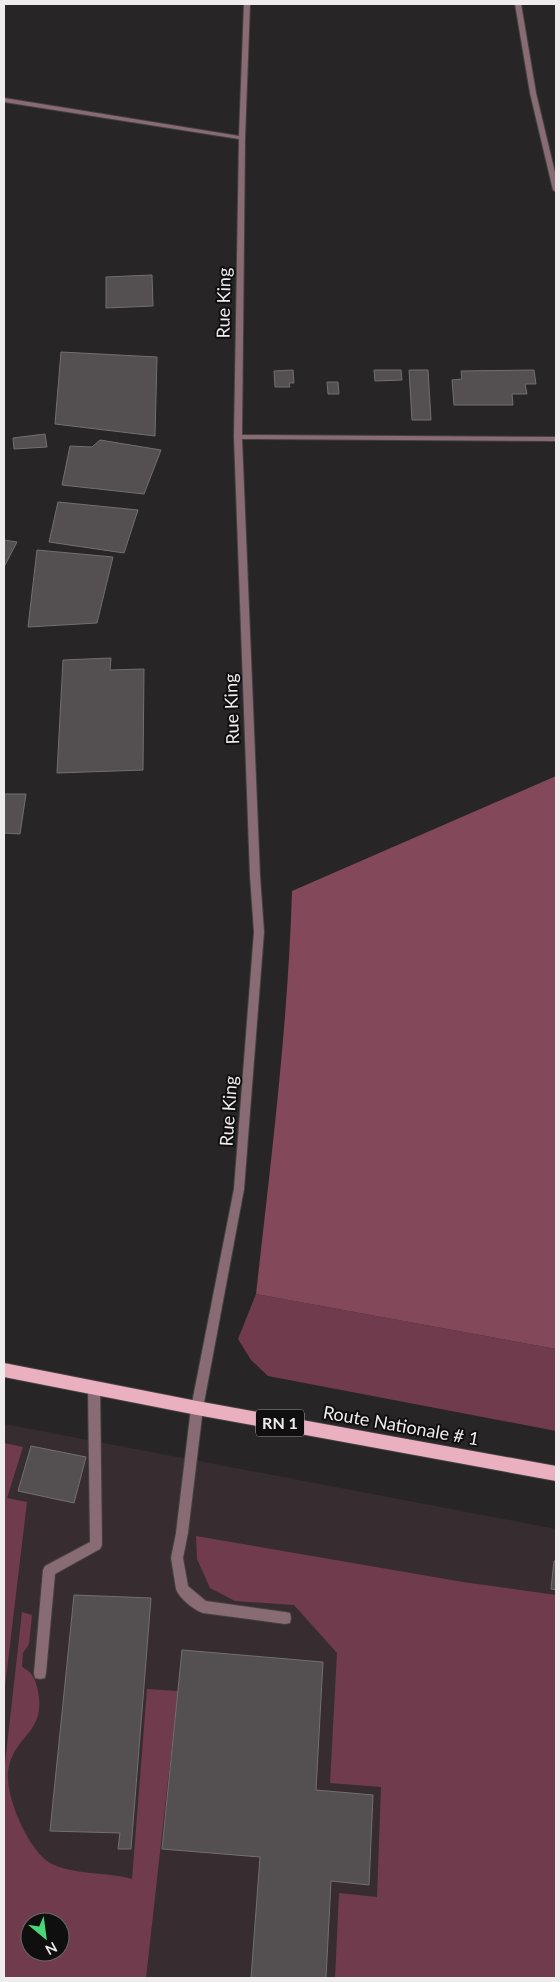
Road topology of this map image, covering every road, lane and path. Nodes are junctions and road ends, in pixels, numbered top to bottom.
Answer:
1 (247, 4) edge
2 (518, 4) edge
3 (4, 100) edge
4 (242, 138) junction
5 (556, 190) edge
6 (238, 437) junction
7 (556, 439) edge
8 (4, 1370) edge
9 (94, 1387) junction
10 (197, 1408) junction
11 (556, 1474) edge
12 (285, 1618) dead end
13 (40, 1672) dead end

1 - 4 street, Rue King
2 - 5 street
3 - 4 street
4 - 6 street, Rue King
6 - 7 street
6 - 10 street, Rue King
8 - 9 main road, Route Nationale # 1 / RN 1
9 - 10 main road, Route Nationale # 1 / RN 1
9 - 13 street
10 - 11 main road, Route Nationale # 1 / RN 1
10 - 12 street, Rue King

